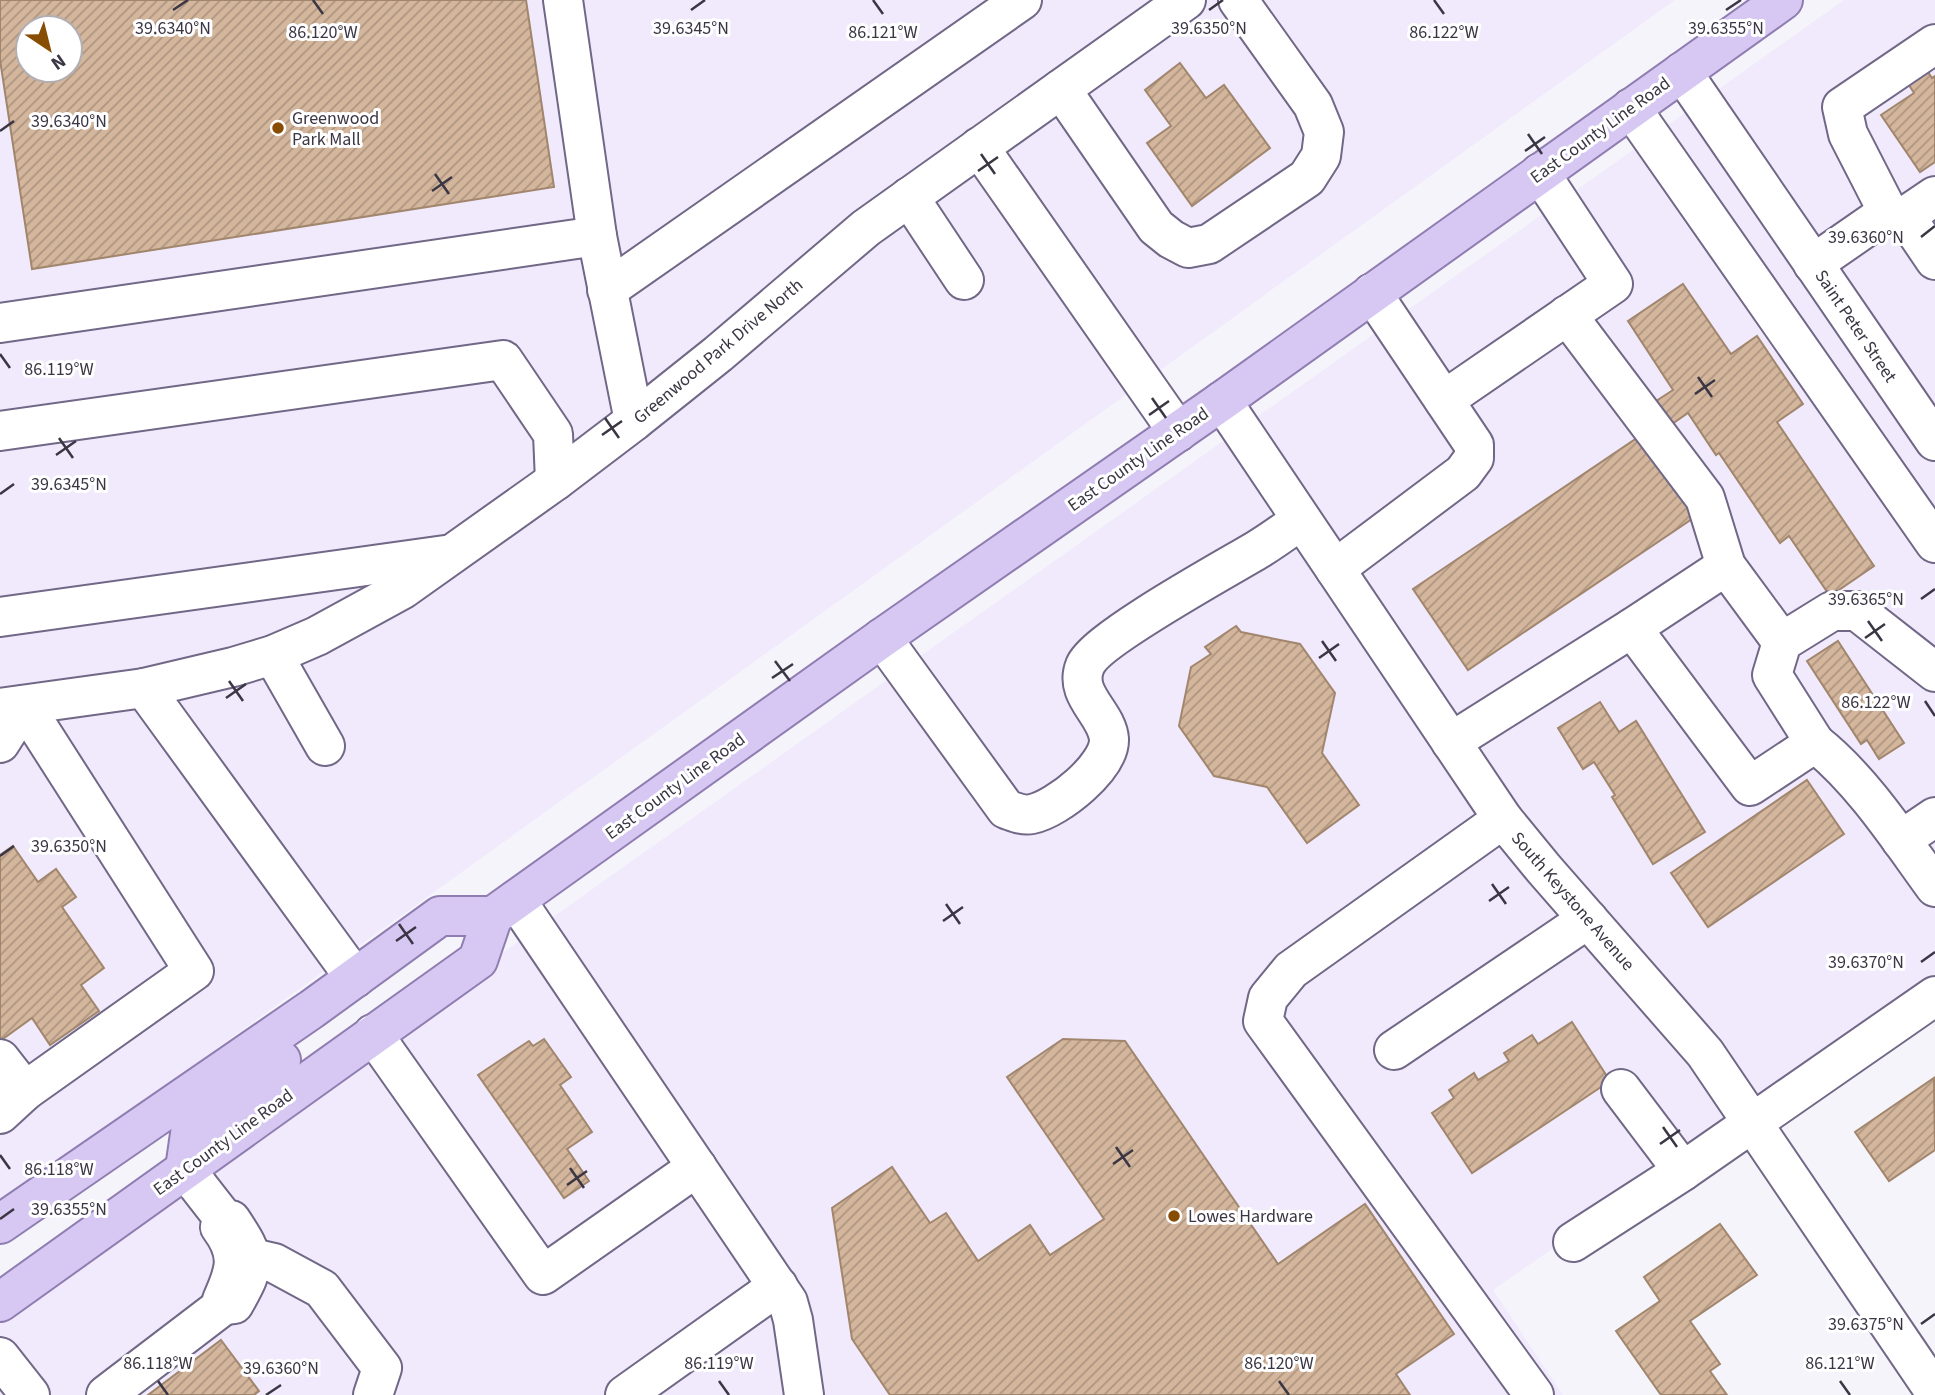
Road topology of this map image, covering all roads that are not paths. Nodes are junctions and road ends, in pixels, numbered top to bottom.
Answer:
1 (563, 0) edge
2 (1022, 0) edge
3 (1186, 0) edge
4 (1238, 0) edge
5 (1783, 0) edge
6 (1935, 44) edge
7 (1682, 72) junction
8 (1061, 89) junction
9 (1632, 108) junction
10 (979, 147) junction
11 (1540, 173) junction
12 (1935, 195) edge
13 (909, 197) junction
14 (1895, 216) junction
15 (597, 236) junction
16 (1935, 260) edge
17 (1813, 264) junction
18 (964, 280) dead end
19 (607, 290) junction
20 (1372, 293) junction
21 (1567, 315) junction
22 (0, 323) edge
23 (1444, 400) junction
24 (1222, 401) junction
25 (634, 421) junction
26 (0, 431) edge
27 (1178, 432) junction
28 (1935, 441) edge
29 (555, 481) junction
30 (1301, 520) junction
31 (1935, 543) edge
32 (454, 554) junction
33 (1726, 566) junction
34 (1335, 569) junction
35 (0, 617) edge
36 (1632, 628) junction
37 (882, 638) junction
38 (1782, 642) junction
39 (273, 655) junction
40 (1935, 672) edge
41 (144, 688) junction
42 (12, 706) edge
43 (1451, 742) junction
44 (0, 743) edge
45 (1815, 743) junction
46 (325, 746) dead end
47 (1935, 817) edge
48 (1503, 819) junction
49 (1901, 840) junction
50 (1935, 887) edge
51 (504, 908) junction
52 (1588, 919) junction
53 (355, 978) junction
54 (1935, 996) edge
55 (312, 1009) junction
56 (373, 1034) junction
57 (1394, 1050) dead end
58 (0, 1059) edge
59 (1621, 1089) dead end
60 (13, 1102) edge
61 (1752, 1122) junction
62 (697, 1167) junction
63 (185, 1169) junction
64 (1683, 1171) junction
65 (224, 1219) junction
66 (0, 1224) edge
67 (1573, 1242) dead end
68 (252, 1258) junction
69 (778, 1286) junction
70 (0, 1302) edge
71 (224, 1305) junction
72 (0, 1357) edge
73 (1935, 1392) edge
74 (30, 1395) edge
75 (106, 1395) edge
76 (373, 1395) edge
77 (625, 1395) edge
78 (804, 1395) edge
79 (1534, 1395) edge

1 - 15 street
2 - 19 street
3 - 8 street, Greenwood Park Drive North
4 - 8 street
5 - 7 main road, East County Line Road
6 - 14 street
7 - 9 main road, East County Line Road
7 - 17 street, Saint Peter Street
8 - 10 street, Greenwood Park Drive North
9 - 11 main road, East County Line Road
9 - 31 street
10 - 13 street, Greenwood Park Drive North
10 - 27 street
11 - 20 main road, East County Line Road
11 - 21 street
12 - 14 street
13 - 18 street
13 - 25 street, Greenwood Park Drive North
14 - 16 street
14 - 17 street
15 - 19 street
15 - 22 street
17 - 28 street, Saint Peter Street
19 - 25 street
20 - 23 street
20 - 24 main road, East County Line Road
21 - 23 street
21 - 33 street
23 - 34 street
24 - 27 main road, East County Line Road
24 - 30 street, South Keystone Avenue
25 - 29 street, Greenwood Park Drive North
26 - 29 street
27 - 37 main road, East County Line Road
29 - 32 street, Greenwood Park Drive North
30 - 34 street, South Keystone Avenue
30 - 37 street
32 - 35 street
32 - 39 street, Greenwood Park Drive North
33 - 36 street
33 - 38 street
34 - 43 street, South Keystone Avenue
36 - 43 street
36 - 45 street
37 - 51 main road, East County Line Road
38 - 40 street
38 - 45 street
39 - 41 street, Greenwood Park Drive North
39 - 46 street
41 - 42 street, Greenwood Park Drive North
41 - 53 street
42 - 44 street
42 - 60 street
43 - 48 street, South Keystone Avenue
45 - 49 street
47 - 49 street
48 - 52 street, South Keystone Avenue
48 - 79 street
49 - 50 street
51 - 53 main road
51 - 56 main road, East County Line Road
51 - 62 street
52 - 57 street
52 - 61 street, South Keystone Avenue
53 - 55 main road
54 - 61 street
55 - 63 main road
55 - 66 main road
56 - 62 street
56 - 63 main road, East County Line Road
58 - 60 street
59 - 64 street
61 - 64 street
61 - 73 street, South Keystone Avenue
62 - 69 street
63 - 65 street
63 - 70 main road, East County Line Road
64 - 67 street
65 - 68 street
65 - 71 street
68 - 71 street
68 - 76 street
69 - 77 street
69 - 78 street
71 - 75 street
72 - 74 street

